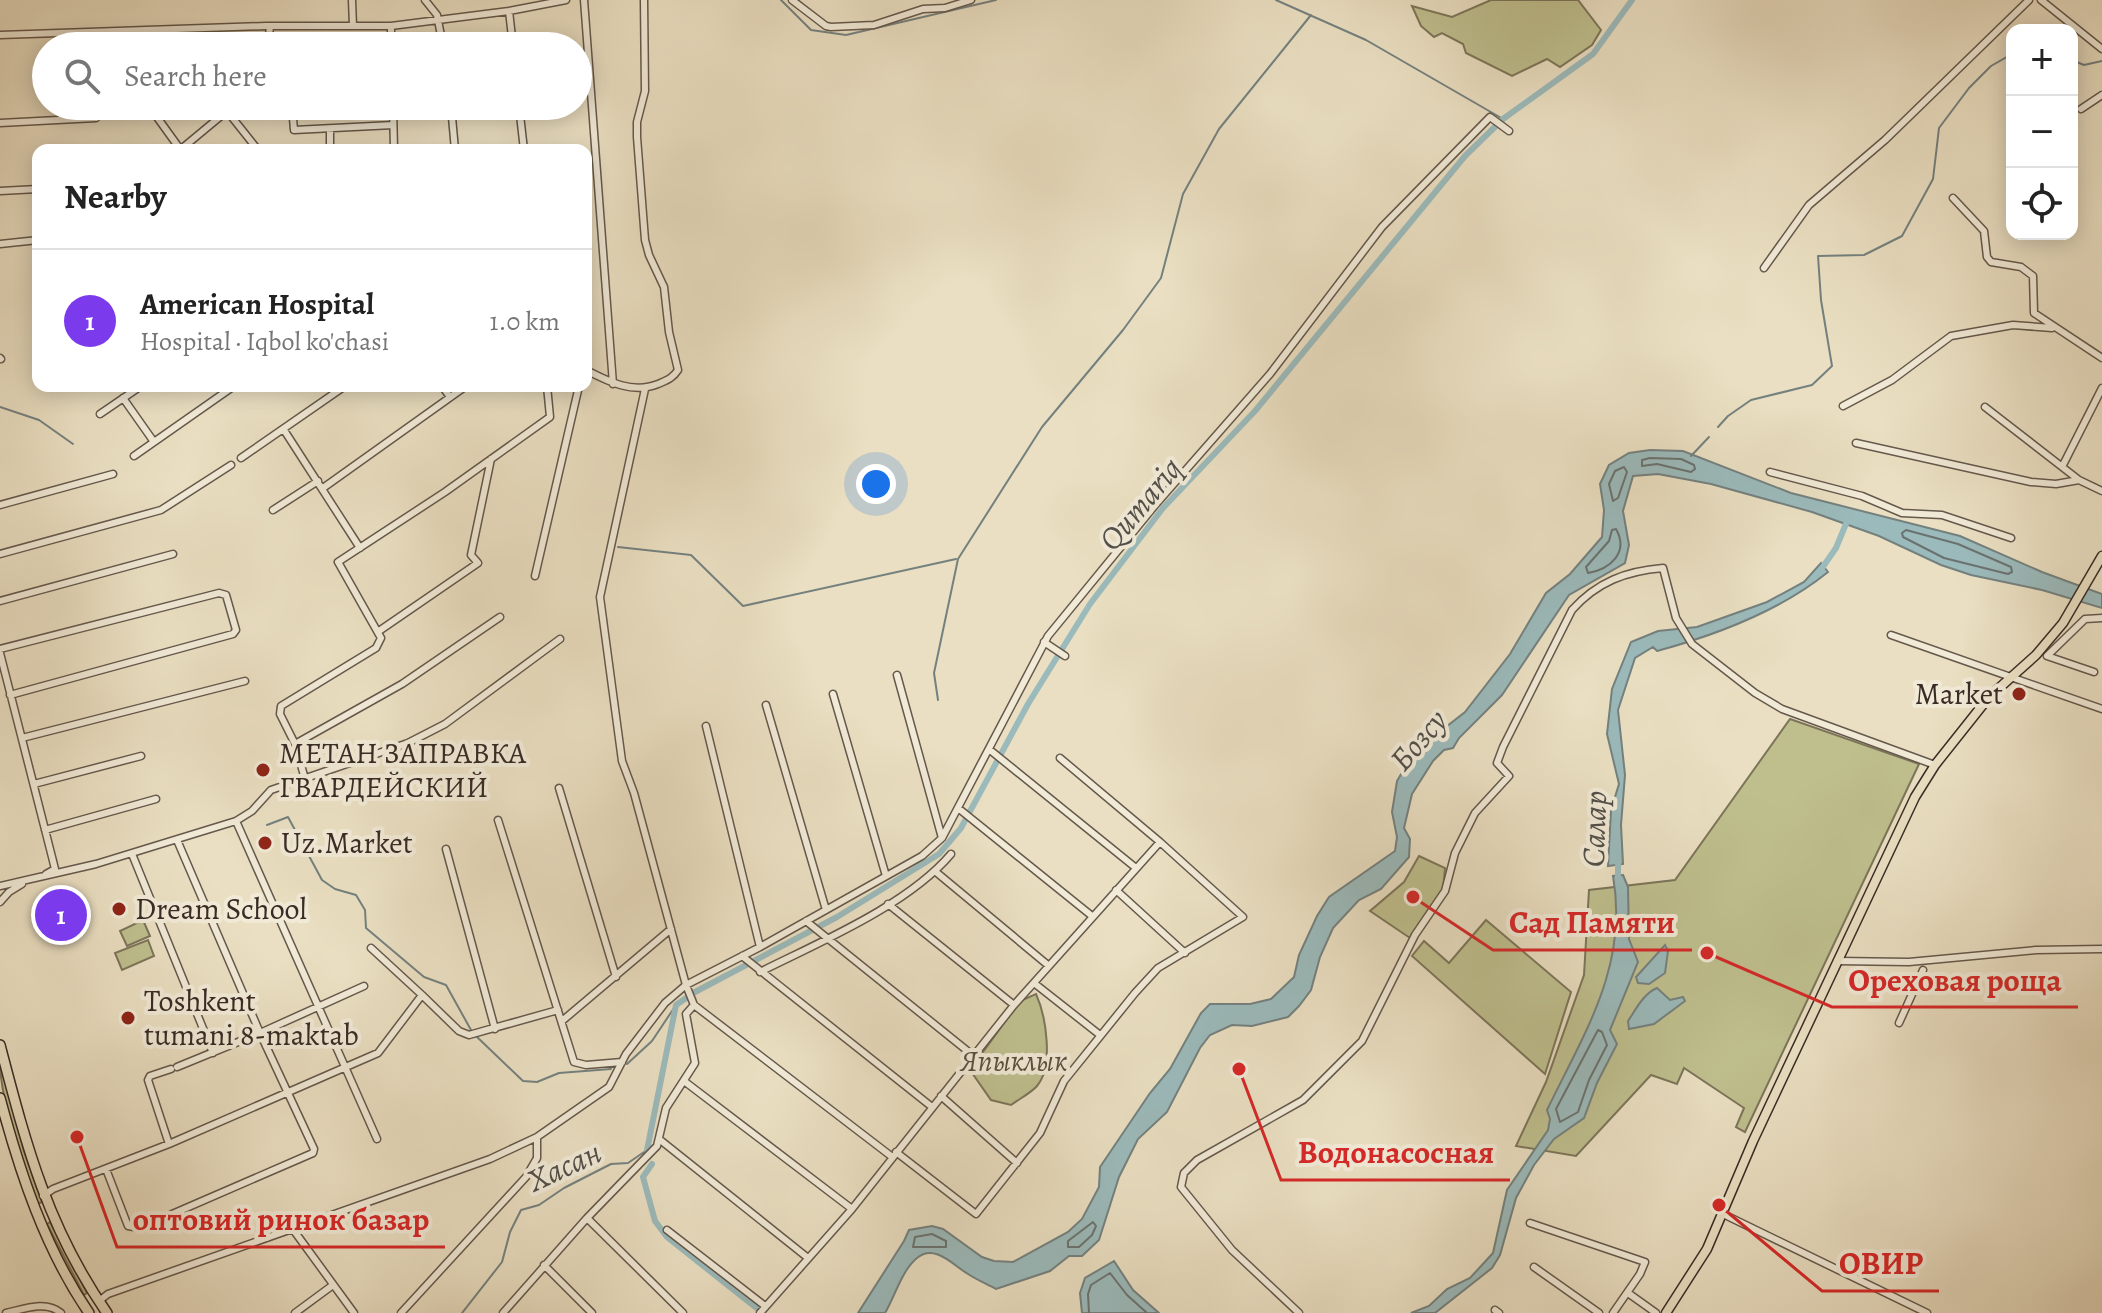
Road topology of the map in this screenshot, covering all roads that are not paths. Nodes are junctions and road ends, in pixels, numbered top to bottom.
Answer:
1 (352, 0) edge
2 (425, 0) edge
3 (566, 0) edge
4 (584, 0) edge
5 (644, 0) edge
6 (971, 0) edge
7 (2029, 0) edge
8 (2041, 0) edge
9 (796, 1) edge
10 (509, 11) junction
11 (438, 21) junction
12 (270, 26) junction
13 (353, 26) junction
14 (391, 26) junction
15 (90, 32) edge
16 (269, 32) edge
17 (391, 32) edge
18 (440, 32) edge
19 (511, 32) edge
20 (586, 32) edge
21 (32, 34) edge
22 (0, 35) edge
23 (2102, 49) edge
24 (2102, 95) edge
25 (592, 106) edge
26 (2081, 109) dead end
27 (58, 120) edge
28 (159, 120) edge
29 (216, 120) edge
30 (234, 120) edge
31 (293, 120) edge
32 (393, 120) edge
33 (452, 120) edge
34 (521, 120) edge
35 (0, 123) edge
36 (393, 125) junction
37 (330, 129) junction
38 (1509, 131) dead end
39 (176, 144) edge
40 (187, 144) edge
41 (253, 144) edge
42 (330, 144) edge
43 (394, 144) edge
44 (454, 144) edge
45 (523, 144) edge
46 (32, 189) edge
47 (0, 191) edge
48 (1953, 198) dead end
49 (32, 241) edge
50 (0, 244) edge
51 (1764, 268) dead end
52 (2055, 328) junction
53 (2102, 358) edge
54 (592, 373) edge
55 (613, 384) junction
56 (2102, 388) edge
57 (645, 389) junction
58 (132, 392) edge
59 (225, 392) edge
60 (337, 392) edge
61 (446, 392) edge
62 (457, 392) edge
63 (548, 392) edge
64 (578, 392) edge
65 (450, 397) junction
66 (123, 398) junction
67 (1843, 406) dead end
68 (1985, 407) dead end
69 (100, 414) dead end
70 (284, 430) junction
71 (154, 442) junction
72 (1856, 443) dead end
73 (134, 456) dead end
74 (241, 458) dead end
75 (491, 459) junction
76 (231, 465) dead end
77 (2063, 465) junction
78 (1770, 472) dead end
79 (113, 474) dead end
80 (2079, 480) junction
81 (318, 481) junction
82 (323, 488) junction
83 (2102, 491) edge
84 (0, 505) edge
85 (273, 510) dead end
86 (2011, 538) dead end
87 (360, 548) junction
88 (0, 554) edge
89 (173, 554) dead end
90 (2102, 556) edge
91 (535, 576) dead end
92 (0, 601) edge
93 (500, 617) dead end
94 (2102, 618) edge
95 (379, 631) junction
96 (1891, 635) dead end
97 (560, 639) dead end
98 (1047, 644) junction
99 (0, 651) edge
100 (2036, 655) junction
101 (1065, 656) dead end
102 (2047, 656) junction
103 (2094, 672) dead end
104 (897, 675) dead end
105 (2013, 676) junction
106 (245, 681) dead end
107 (833, 694) dead end
108 (10, 695) junction
109 (766, 705) dead end
110 (2102, 709) edge
111 (706, 726) dead end
112 (22, 738) junction
113 (295, 744) junction
114 (992, 751) junction
115 (141, 756) dead end
116 (1060, 758) dead end
117 (1935, 765) junction
118 (305, 779) junction
119 (34, 784) junction
120 (559, 788) dead end
121 (156, 799) dead end
122 (960, 809) junction
123 (498, 820) dead end
124 (236, 821) junction
125 (45, 830) junction
126 (942, 838) junction
127 (177, 840) junction
128 (1160, 842) junction
129 (446, 849) dead end
130 (132, 854) junction
131 (951, 854) dead end
132 (1136, 868) junction
133 (936, 872) junction
134 (886, 876) junction
135 (40, 878) junction
136 (28, 881) junction
137 (0, 886) edge
138 (1116, 890) junction
139 (0, 902) edge
140 (888, 904) junction
141 (826, 910) junction
142 (1092, 916) junction
143 (806, 921) junction
144 (671, 929) junction
145 (825, 938) junction
146 (760, 947) junction
147 (371, 948) dead end
148 (2102, 949) edge
149 (1185, 953) junction
150 (742, 956) junction
151 (1837, 961) junction
152 (1049, 966) junction
153 (759, 970) junction
154 (1923, 970) dead end
155 (616, 977) junction
156 (1034, 983) junction
157 (364, 986) dead end
158 (687, 987) junction
159 (422, 995) junction
160 (693, 1002) junction
161 (1014, 1005) junction
162 (319, 1007) junction
163 (558, 1010) junction
164 (562, 1021) junction
165 (1899, 1023) dead end
166 (495, 1029) junction
167 (260, 1033) junction
168 (1100, 1035) junction
169 (0, 1045) edge
170 (213, 1053) junction
171 (975, 1057) junction
172 (622, 1062) junction
173 (348, 1068) junction
174 (684, 1081) junction
175 (289, 1093) junction
176 (941, 1096) junction
177 (0, 1098) edge
178 (932, 1107) junction
179 (537, 1137) junction
180 (377, 1139) dead end
181 (659, 1139) junction
182 (169, 1144) junction
183 (894, 1154) junction
184 (1017, 1163) junction
185 (106, 1169) junction
186 (43, 1196) junction
187 (852, 1209) junction
188 (1721, 1213) junction
189 (587, 1218) junction
190 (1530, 1223) dead end
191 (292, 1228) junction
192 (667, 1230) dead end
193 (808, 1258) junction
194 (544, 1265) junction
195 (1534, 1267) dead end
196 (333, 1285) junction
197 (1628, 1293) junction
198 (99, 1301) junction
199 (765, 1306) junction
200 (6, 1313) edge
201 (61, 1313) edge
202 (89, 1313) edge
203 (107, 1313) edge
204 (295, 1313) edge
205 (354, 1313) edge
206 (401, 1313) edge
207 (503, 1313) edge
208 (592, 1313) edge
209 (683, 1313) edge
210 (760, 1313) edge
211 (1299, 1313) edge
212 (1599, 1313) edge
213 (1613, 1313) edge
214 (1656, 1313) edge
215 (1666, 1313) edge
216 (1927, 1313) edge

1 - 13 street
2 - 11 street
3 - 10 street
4 - 20 street
5 - 57 street
6 - 9 street
7 - 51 street
8 - 23 street
10 - 11 street
10 - 19 street
11 - 14 street
11 - 18 street
12 - 13 street
12 - 15 street
12 - 16 street
13 - 14 street
14 - 17 street
21 - 22 street
24 - 26 street
25 - 55 street
27 - 35 street
28 - 39 street
29 - 40 street
30 - 41 street
31 - 37 street
32 - 36 street
33 - 44 street
34 - 45 street
36 - 37 street
36 - 43 street
37 - 42 street
38 - 98 street
46 - 47 street
48 - 52 street
49 - 50 street
52 - 53 street
52 - 67 street
54 - 55 street
55 - 57 street
56 - 77 street
57 - 144 street
58 - 66 street
59 - 71 street
60 - 70 street
61 - 65 street
62 - 65 street
63 - 75 street
64 - 91 street
65 - 82 street
66 - 69 street
66 - 71 street
68 - 77 street
70 - 74 street
70 - 81 street
71 - 73 street
72 - 80 street
75 - 87 street
75 - 95 street
76 - 88 street
77 - 80 street
78 - 86 street
79 - 84 street
80 - 83 street
81 - 82 street
81 - 85 street
82 - 87 street
87 - 95 street
89 - 92 street
90 - 100 main road
93 - 113 street
94 - 102 street
95 - 113 street
96 - 105 street
97 - 118 street
98 - 101 street
98 - 114 street
99 - 108 street
99 - 108 street
100 - 102 street
100 - 105 main road
102 - 103 street
104 - 126 street
105 - 110 street
105 - 117 main road
106 - 112 street
107 - 134 street
108 - 112 street
109 - 141 street
111 - 146 street
112 - 119 street
113 - 118 street
114 - 122 street
114 - 132 street
115 - 119 street
116 - 128 street
117 - 151 main road
117 - 211 street
118 - 124 street
119 - 125 street
120 - 155 street
121 - 125 street
122 - 126 street
122 - 142 street
123 - 163 street
124 - 127 street
124 - 162 street
125 - 135 street
126 - 134 street
127 - 130 street
127 - 167 street
128 - 132 street
128 - 149 street
129 - 166 street
130 - 135 street
130 - 170 street
131 - 133 street
132 - 138 street
133 - 140 street
133 - 152 street
134 - 141 street
135 - 136 street
136 - 137 street
136 - 139 street
138 - 142 street
138 - 149 street
140 - 145 street
140 - 161 street
141 - 143 street
142 - 152 street
143 - 145 street
143 - 146 street
144 - 155 street
144 - 158 street
145 - 153 street
145 - 171 street
146 - 150 street
147 - 159 street
148 - 151 street
149 - 168 street
150 - 153 street
150 - 158 street
151 - 188 main road
152 - 156 street
153 - 178 street
154 - 165 street
155 - 164 street
156 - 161 street
156 - 168 street
157 - 162 street
158 - 160 street
158 - 172 street
159 - 166 street
159 - 173 street
160 - 174 street
160 - 183 street
161 - 171 street
162 - 167 street
162 - 173 street
163 - 164 street
163 - 166 street
164 - 172 street
167 - 170 street
167 - 175 street
168 - 184 street
169 - 186 highway
170 - 182 street
171 - 176 street
172 - 179 street
173 - 175 street
173 - 180 street
174 - 181 street
174 - 187 street
175 - 182 street
175 - 185 street
176 - 178 street
176 - 184 street
177 - 202 highway
178 - 183 street
179 - 191 street
179 - 206 street
181 - 189 street
181 - 193 street
182 - 185 street
183 - 184 street
183 - 187 street
185 - 186 street
186 - 198 highway
187 - 193 street
188 - 215 main road
188 - 216 street
189 - 194 street
189 - 209 street
190 - 197 street
191 - 196 street
191 - 198 street
192 - 199 street
193 - 199 street
194 - 207 street
194 - 208 street
195 - 212 street
196 - 204 street
196 - 205 street
197 - 213 street
197 - 214 street
198 - 202 highway
198 - 203 highway
199 - 210 street
200 - 201 street

